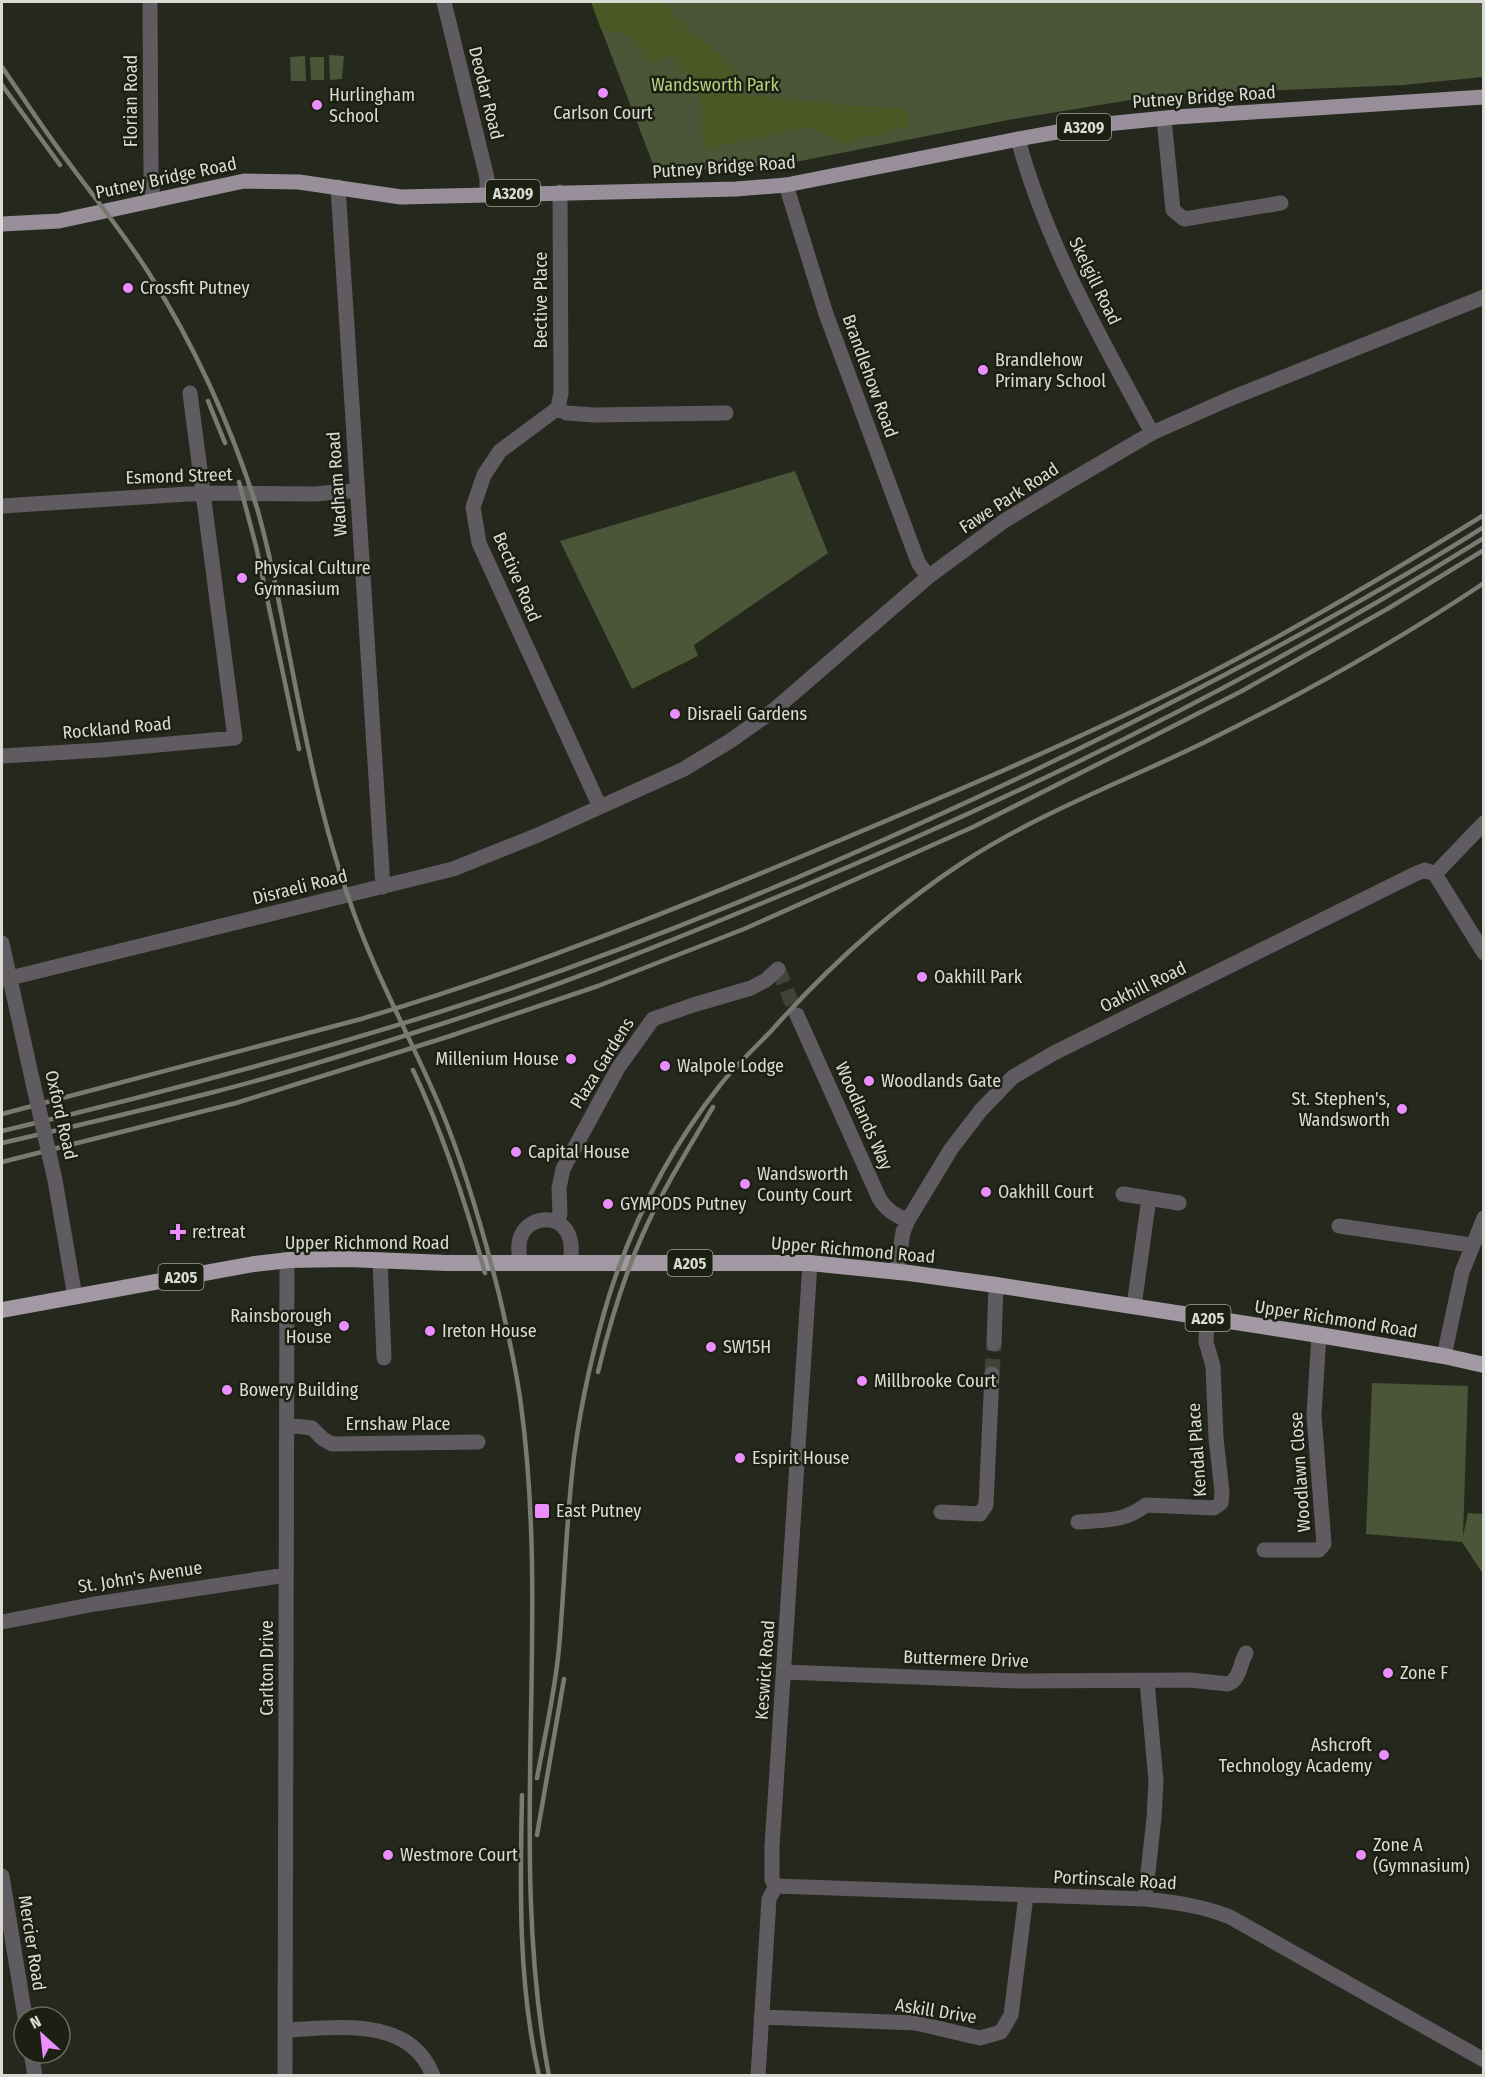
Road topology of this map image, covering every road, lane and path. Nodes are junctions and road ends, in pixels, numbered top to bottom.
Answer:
1 (150, 2) edge
2 (444, 2) edge
3 (1484, 97) edge
4 (1164, 118) junction
5 (1018, 139) junction
6 (786, 185) junction
7 (338, 187) junction
8 (560, 192) junction
9 (487, 194) junction
10 (153, 201) junction
11 (1281, 203) dead end
12 (2, 224) edge
13 (1484, 297) edge
14 (190, 393) dead end
15 (558, 408) junction
16 (726, 413) dead end
17 (1152, 433) junction
18 (357, 490) junction
19 (204, 494) junction
20 (2, 506) edge
21 (928, 577) junction
22 (2, 756) edge
23 (600, 807) junction
24 (1484, 823) edge
25 (1435, 874) junction
26 (383, 887) junction
27 (2, 944) edge
28 (1484, 952) edge
29 (778, 969) dead end
30 (5, 979) edge
31 (797, 1015) tunnel mouth
32 (1123, 1194) dead end
33 (1149, 1198) junction
34 (1179, 1203) dead end
35 (1484, 1218) edge
36 (909, 1220) junction
37 (557, 1222) junction
38 (1339, 1226) dead end
39 (1471, 1245) junction
40 (286, 1260) junction
41 (380, 1260) junction
42 (520, 1263) junction
43 (570, 1263) junction
44 (810, 1263) junction
45 (897, 1271) junction
46 (996, 1285) junction
47 (75, 1297) junction
48 (1134, 1306) junction
49 (2, 1310) edge
50 (1207, 1318) junction
51 (1319, 1335) junction
52 (994, 1344) tunnel mouth
53 (1444, 1356) junction
54 (384, 1358) dead end
55 (1484, 1365) edge
56 (992, 1374) tunnel mouth
57 (287, 1425) junction
58 (478, 1442) dead end
59 (941, 1512) dead end
60 (1078, 1522) dead end
61 (1264, 1550) dead end
62 (286, 1575) junction
63 (2, 1622) edge
64 (1246, 1653) dead end
65 (784, 1672) junction
66 (1147, 1681) junction
67 (2, 1876) edge
68 (776, 1886) junction
69 (1026, 1896) junction
70 (1145, 1899) junction
71 (23, 2005) edge
72 (761, 2017) junction
73 (286, 2030) junction
74 (1484, 2060) edge
75 (285, 2076) edge
76 (433, 2076) edge
77 (758, 2076) edge

1 - 10 street, Florian Road
2 - 9 street, Deodar Road
3 - 4 main road, Putney Bridge Road / A3209
4 - 5 main road, Putney Bridge Road / A3209
4 - 11 street
5 - 6 main road, Putney Bridge Road / A3209
5 - 17 street, Skelgill Road
6 - 8 main road, Putney Bridge Road / A3209
6 - 21 street, Brandlehow Road
7 - 9 main road, Putney Bridge Road / A3209
7 - 10 main road, Putney Bridge Road / A3209
7 - 18 street, Wadham Road
8 - 9 main road, Putney Bridge Road / A3209
8 - 15 street, Bective Place
10 - 12 main road, Putney Bridge Road / A3209
13 - 17 street, Fawe Park Road
14 - 19 street
15 - 16 street
15 - 23 street, Bective Road
17 - 21 street, Fawe Park Road
18 - 19 street, Esmond Street
18 - 26 street, Wadham Road
19 - 20 street, Esmond Street
19 - 22 street, Rockland Road
21 - 23 street, Fawe Park Road
23 - 26 street, Disraeli Road
24 - 25 street
25 - 28 street
25 - 36 street, Oakhill Road
26 - 30 street, Disraeli Road
27 - 30 street, Oxford Road
29 - 37 street, Plaza Gardens
30 - 47 street, Oxford Road, bridge
31 - 36 street, Woodlands Way
32 - 33 street
33 - 34 street
33 - 48 street
35 - 39 street
36 - 45 street, Oakhill Road
37 - 42 street
37 - 43 street
38 - 39 street
39 - 53 street
40 - 41 highway, Upper Richmond Road / A205
40 - 47 highway, Upper Richmond Road / A205
40 - 57 street, Carlton Drive
41 - 42 highway, Upper Richmond Road / A205
41 - 54 street
42 - 43 highway, Upper Richmond Road / A205
43 - 44 highway, Upper Richmond Road / A205
44 - 45 highway, Upper Richmond Road / A205
44 - 65 street, Keswick Road
45 - 46 highway, Upper Richmond Road / A205
46 - 48 highway, Upper Richmond Road / A205
46 - 52 street
47 - 49 highway, Upper Richmond Road / A205
48 - 50 highway, Upper Richmond Road / A205
50 - 51 highway, Upper Richmond Road / A205
50 - 60 street, Kendal Place
51 - 53 highway, Upper Richmond Road / A205
51 - 61 street, Woodlawn Close
53 - 55 highway, Upper Richmond Road / A205
56 - 59 street
57 - 58 street, Ernshaw Place
57 - 62 street, Carlton Drive
62 - 63 street, St. John's Avenue
62 - 73 street, Carlton Drive
64 - 66 street, Buttermere Drive
65 - 66 street, Buttermere Drive
65 - 68 street, Keswick Road
66 - 70 street
67 - 71 street, Mercier Road
68 - 69 street, Portinscale Road
68 - 72 street, Keswick Road
69 - 70 street, Portinscale Road
69 - 72 street, Askill Drive
70 - 74 street, Portinscale Road
72 - 77 street, Keswick Road
73 - 75 street, Carlton Drive
73 - 76 street

